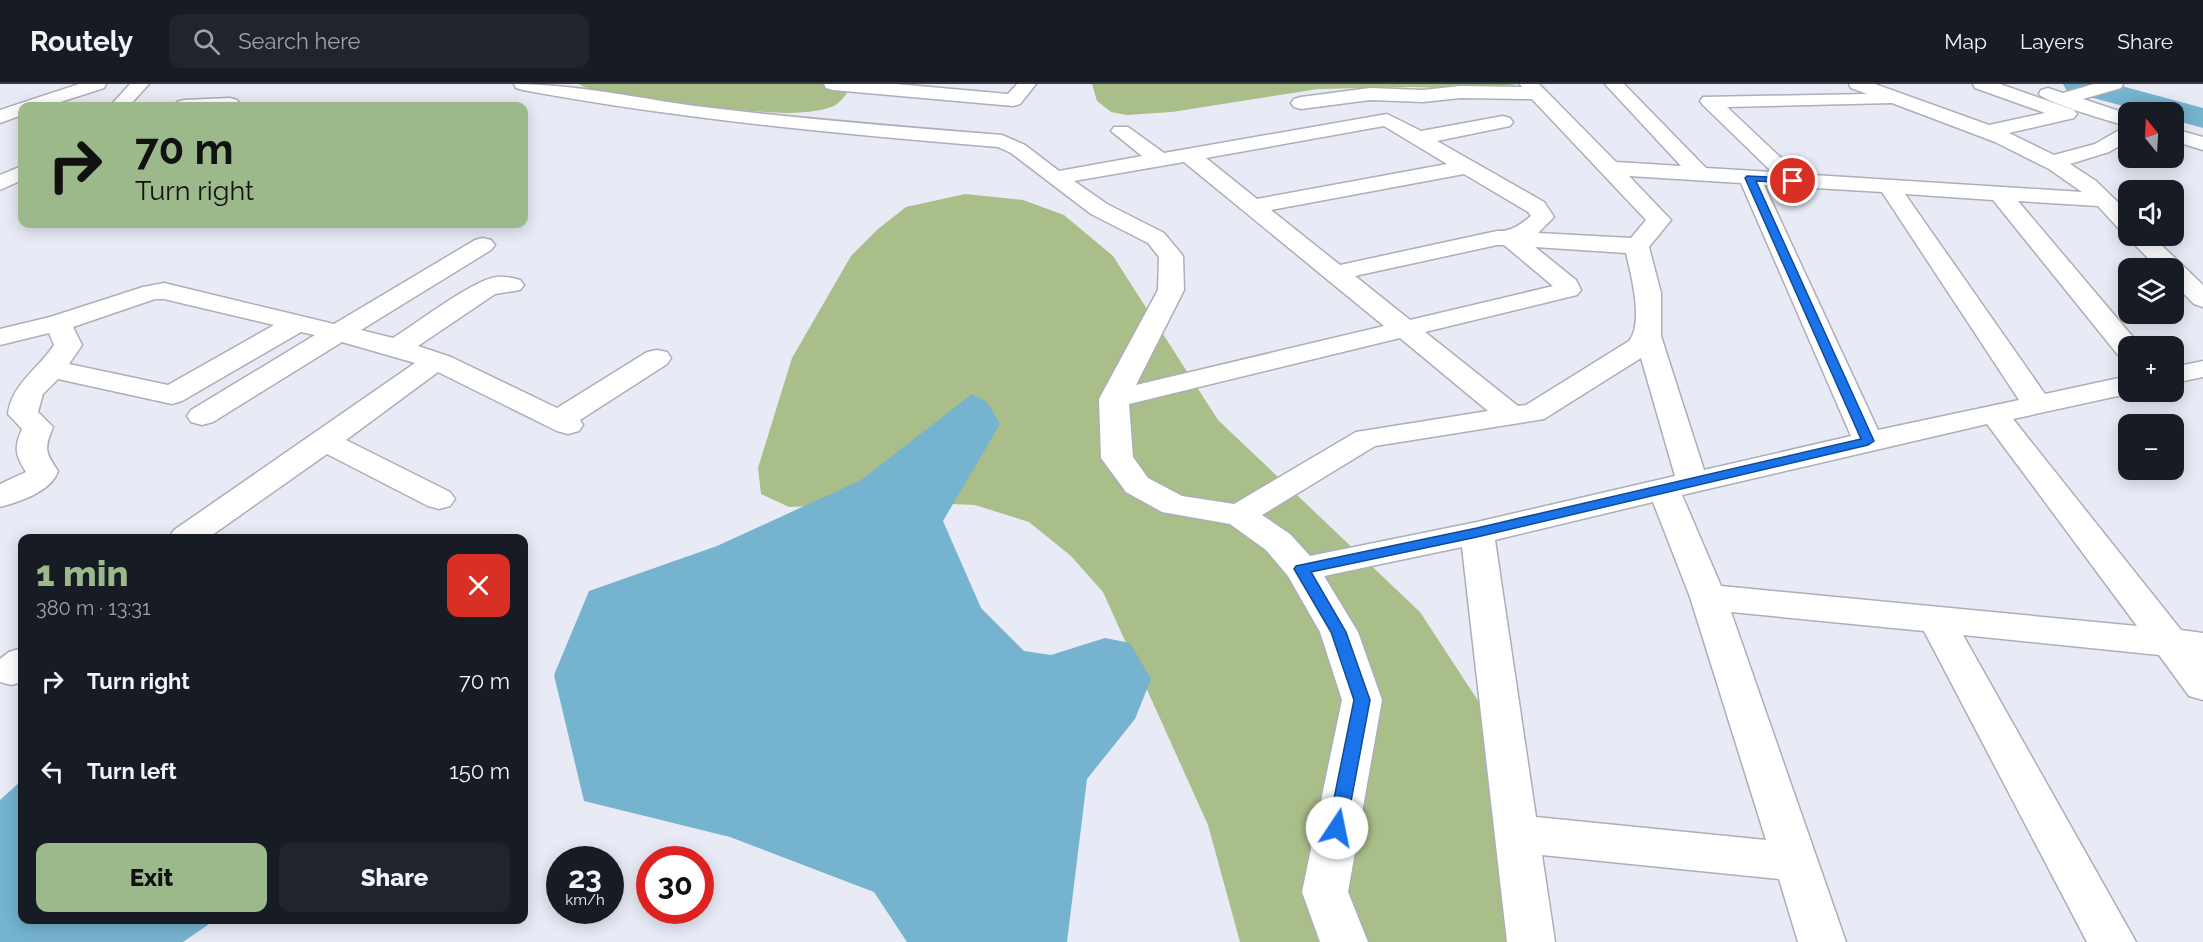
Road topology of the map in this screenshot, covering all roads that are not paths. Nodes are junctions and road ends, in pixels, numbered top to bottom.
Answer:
1 (97, 84) edge
2 (140, 84) edge
3 (523, 84) edge
4 (844, 84) edge
5 (1027, 84) edge
6 (1614, 84) edge
7 (1858, 84) edge
8 (1982, 84) edge
9 (2019, 84) edge
10 (2114, 84) edge
11 (945, 89) edge
12 (1534, 89) edge
13 (1898, 99) junction
14 (2062, 99) junction
15 (43, 102) edge
16 (123, 102) edge
17 (1301, 103) dead end
18 (18, 111) edge
19 (0, 117) edge
20 (2118, 117) edge
21 (1503, 122) dead end
22 (1121, 131) dead end
23 (1986, 132) junction
24 (900, 133) junction
25 (1418, 138) junction
26 (2184, 138) edge
27 (2118, 139) edge
28 (2203, 144) edge
29 (1189, 155) junction
30 (1160, 160) junction
31 (2054, 162) junction
32 (1465, 167) junction
33 (1607, 168) junction
34 (1699, 173) junction
35 (18, 174) edge
36 (1055, 178) junction
37 (1750, 178) junction
38 (1793, 181) junction
39 (0, 183) edge
40 (1889, 187) junction
41 (0, 194) edge
42 (18, 194) edge
43 (2000, 194) junction
44 (2103, 200) junction
45 (1254, 206) junction
46 (2118, 215) edge
47 (1509, 238) junction
48 (483, 245) dead end
49 (1637, 246) junction
50 (2149, 246) edge
51 (2162, 258) edge
52 (1336, 273) junction
53 (2184, 280) edge
54 (511, 285) dead end
55 (2203, 298) edge
56 (58, 323) junction
57 (297, 323) junction
58 (1403, 330) junction
59 (340, 333) junction
60 (1648, 336) junction
61 (0, 337) edge
62 (2118, 337) edge
63 (398, 348) junction
64 (657, 358) dead end
65 (436, 361) junction
66 (52, 369) junction
67 (2203, 369) edge
68 (2184, 373) edge
69 (195, 382) junction
70 (2118, 387) edge
71 (240, 392) junction
72 (1114, 399) junction
73 (2037, 404) junction
74 (1995, 415) junction
75 (1512, 416) junction
76 (202, 417) dead end
77 (325, 441) junction
78 (1868, 441) junction
79 (1678, 486) junction
80 (0, 497) edge
81 (439, 499) dead end
82 (1239, 515) junction
83 (1477, 533) junction
84 (192, 534) edge
85 (1302, 569) junction
86 (1708, 597) junction
87 (1936, 619) junction
88 (2187, 644) edge
89 (2203, 686) edge
90 (1516, 834) junction
91 (1795, 862) junction
92 (1344, 942) edge
93 (1531, 942) edge
94 (1822, 942) edge
95 (2112, 942) edge

1 - 15 main road
2 - 16 main road
3 - 24 main road
4 - 11 main road
5 - 11 main road
6 - 34 main road
7 - 13 main road
8 - 23 main road
9 - 14 main road
10 - 14 main road
11 - 24 main road
12 - 17 main road
12 - 33 main road
13 - 23 main road
13 - 38 main road
14 - 20 main road
18 - 19 main road
21 - 25 main road
22 - 30 main road
23 - 31 main road
24 - 36 main road
25 - 29 main road
25 - 32 main road
26 - 28 main road
27 - 31 main road
29 - 30 main road
29 - 45 main road
30 - 36 main road
31 - 44 main road
32 - 45 main road
32 - 47 main road
33 - 34 main road
33 - 49 main road
34 - 37 main road
35 - 39 main road
36 - 72 main road
37 - 38 main road
37 - 78 main road
38 - 40 main road
40 - 43 main road
40 - 73 main road
41 - 42 main road
43 - 44 main road
43 - 62 main road
44 - 46 main road
45 - 52 main road
47 - 49 main road
47 - 52 main road
47 - 58 main road
48 - 59 main road
49 - 60 main road
50 - 51 main road
52 - 58 main road
53 - 55 main road
54 - 63 main road
56 - 57 main road
56 - 61 main road
56 - 66 main road
57 - 59 main road
57 - 69 main road
58 - 72 main road
58 - 75 main road
59 - 63 main road
59 - 71 main road
60 - 75 main road
60 - 79 main road
63 - 65 main road
64 - 65 main road
65 - 77 main road
66 - 69 main road
66 - 80 main road
67 - 68 main road
69 - 71 main road
70 - 73 main road
71 - 76 main road
72 - 82 main road
73 - 74 main road
74 - 78 main road
74 - 88 main road
75 - 82 main road
77 - 81 main road
77 - 84 main road
78 - 79 main road
79 - 83 main road
79 - 86 main road
82 - 85 main road
83 - 85 main road
83 - 90 main road
85 - 92 main road
86 - 87 main road
86 - 91 main road
87 - 88 main road
87 - 95 main road
88 - 89 main road
90 - 91 main road
90 - 93 main road
91 - 94 main road

